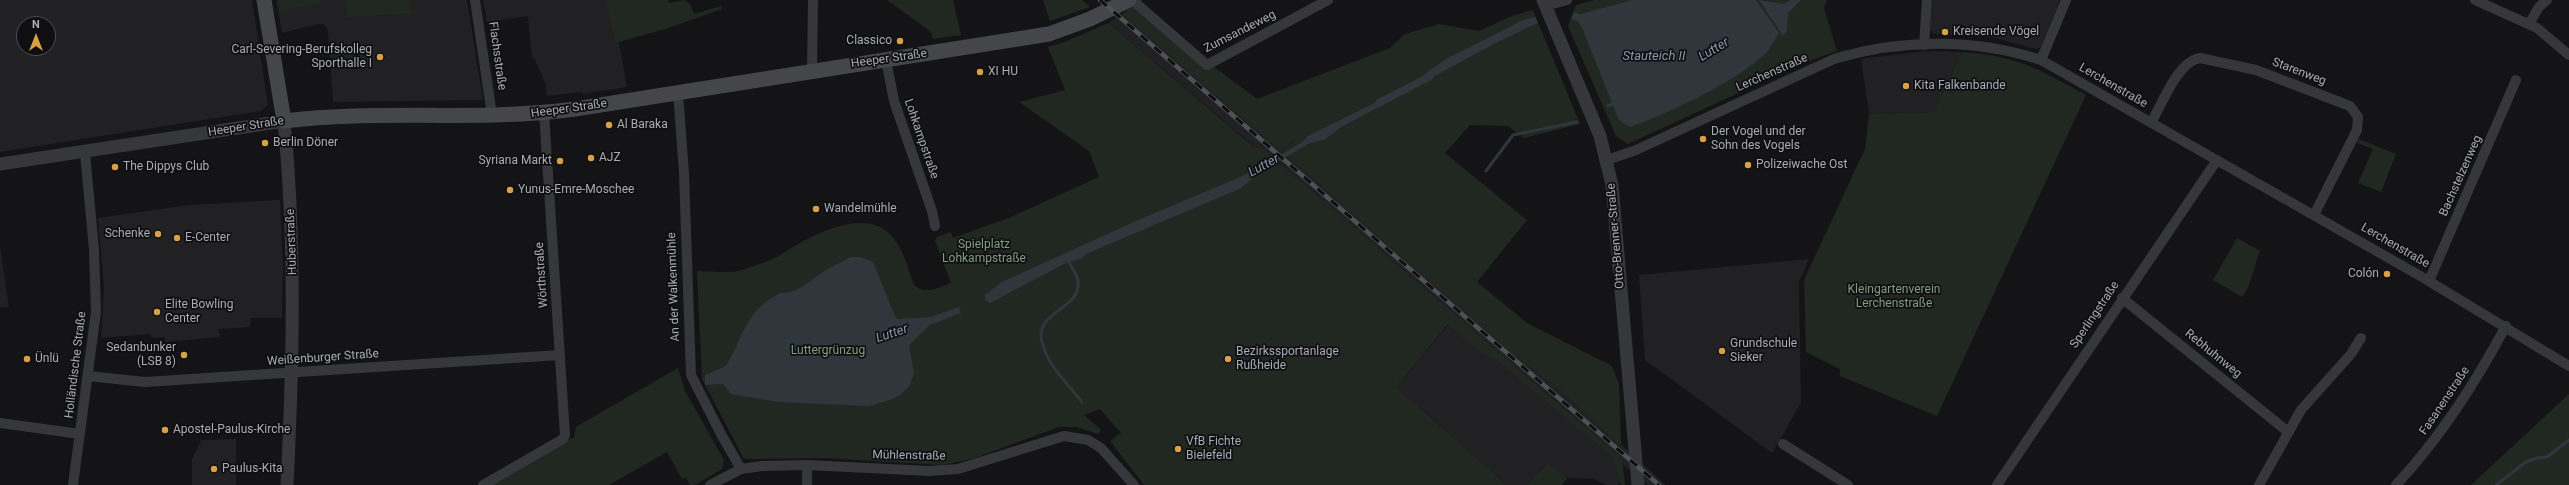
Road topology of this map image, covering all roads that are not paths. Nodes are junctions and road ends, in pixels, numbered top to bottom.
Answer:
1 (264, 0) edge
2 (475, 0) edge
3 (813, 0) edge
4 (1128, 0) edge
5 (1328, 0) edge
6 (1567, 0) edge
7 (1927, 0) edge
8 (2066, 0) edge
9 (2475, 0) edge
10 (2547, 0) edge
11 (1544, 3) edge
12 (2530, 24) junction
13 (1924, 45) junction
14 (2569, 55) edge
15 (886, 60) junction
16 (2041, 60) junction
17 (812, 70) junction
18 (2516, 80) dead end
19 (678, 92) junction
20 (544, 113) junction
21 (492, 115) junction
22 (284, 121) junction
23 (2151, 123) junction
24 (85, 153) junction
25 (1607, 160) junction
26 (2217, 160) junction
27 (0, 164) edge
28 (2314, 215) junction
29 (935, 226) dead end
30 (2428, 281) junction
31 (2122, 298) junction
32 (2506, 326) junction
33 (2361, 338) dead end
34 (560, 355) junction
35 (2569, 366) edge
36 (293, 374) junction
37 (88, 376) junction
38 (0, 423) edge
39 (2287, 431) junction
40 (80, 434) junction
41 (1783, 444) dead end
42 (807, 465) junction
43 (741, 469) junction
44 (73, 485) edge
45 (287, 485) edge
46 (483, 485) edge
47 (710, 485) edge
48 (807, 485) edge
49 (1134, 485) edge
50 (1638, 485) edge
51 (1848, 485) edge
52 (1997, 485) edge
53 (2259, 485) edge
54 (2396, 485) edge

1 - 22 main road, Huberstraße
2 - 21 street, Flachsstraße
3 - 17 street
4 - 5 street, Zumsandeweg
4 - 15 main road, Heeper Straße
6 - 11 street
7 - 13 street
8 - 16 street
9 - 12 street
10 - 12 street
11 - 25 street, Otto-Brenner-Straße
12 - 14 street
13 - 16 street, Lerchenstraße
13 - 25 street, Lerchenstraße
15 - 17 main road, Heeper Straße
15 - 29 street, Lohkampstraße
16 - 23 street, Lerchenstraße
17 - 19 main road, Heeper Straße
18 - 30 street, Bachstelzenweg
19 - 20 main road, Heeper Straße
19 - 43 street, An der Walkenmühle
20 - 21 main road, Heeper Straße
20 - 34 street, Wörthstraße
21 - 22 main road, Heeper Straße
22 - 24 street, Heeper Straße
22 - 36 street, Huberstraße
23 - 26 street, Lerchenstraße
23 - 28 street, Starenweg
24 - 27 street, Heeper Straße
24 - 37 street, Holländische Straße
25 - 50 street, Otto-Brenner-Straße
26 - 28 street, Lerchenstraße
26 - 31 street, Sperlingstraße
28 - 30 street, Lerchenstraße
30 - 32 street, Lerchenstraße
31 - 39 street, Rebhuhnweg
31 - 52 street, Sperlingstraße
32 - 35 street, Lerchenstraße
32 - 54 street, Fasanenstraße
33 - 39 street
34 - 36 street, Weißenburger Straße
34 - 46 street, Wörthstraße
36 - 37 street, Weißenburger Straße
36 - 45 street, Huberstraße
37 - 40 street, Holländische Straße
38 - 40 street
39 - 53 street
40 - 44 street, Holländische Straße
41 - 51 street
42 - 43 street, Mühlenstraße
42 - 48 street
42 - 49 street, Mühlenstraße
43 - 47 street, Mühlenstraße

